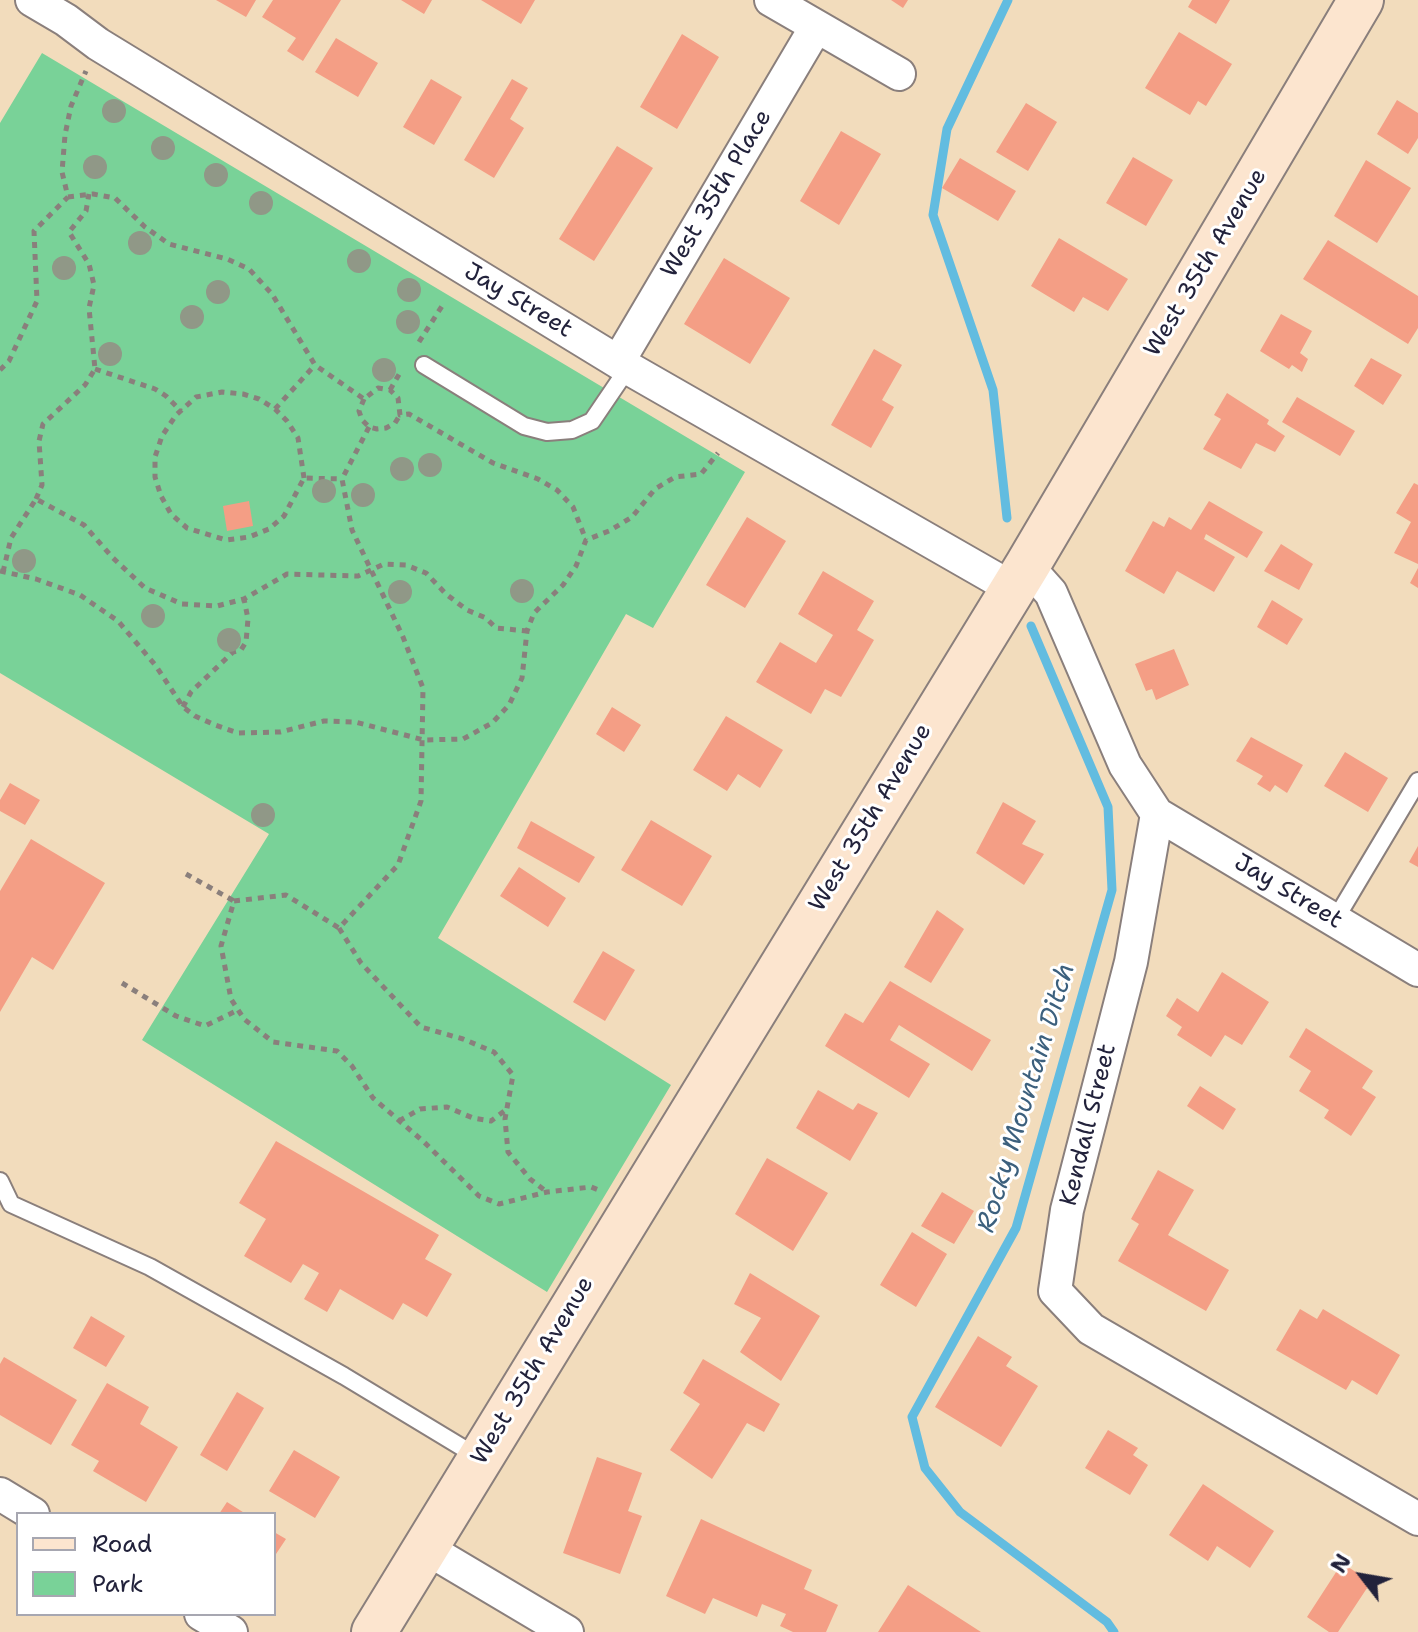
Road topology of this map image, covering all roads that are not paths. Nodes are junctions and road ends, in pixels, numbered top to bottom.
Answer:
1 (32, 0) edge
2 (771, 0) edge
3 (1361, 0) edge
4 (816, 27) junction
5 (899, 74) dead end
6 (424, 365) dead end
7 (623, 365) junction
8 (1019, 577) junction
9 (1418, 781) edge
10 (1157, 814) junction
11 (1335, 920) junction
12 (1418, 970) edge
13 (0, 1181) edge
14 (480, 1458) junction
15 (0, 1494) edge
16 (30, 1512) edge
17 (1418, 1519) edge
18 (424, 1547) junction
19 (204, 1616) edge
20 (231, 1632) edge
21 (374, 1632) edge
22 (567, 1632) edge

1 - 7 street, Jay Street
2 - 4 street
3 - 8 street, West 35th Avenue
4 - 5 street
4 - 7 street, West 35th Place
6 - 7 lane
7 - 8 street, Jay Street
8 - 10 street
8 - 14 street, West 35th Avenue
9 - 11 lane
10 - 11 street, Jay Street
10 - 17 street, Kendall Street
11 - 12 street, Jay Street
13 - 14 lane
14 - 18 street, West 35th Avenue
15 - 16 street
18 - 21 street, West 35th Avenue
18 - 22 street
19 - 20 street

